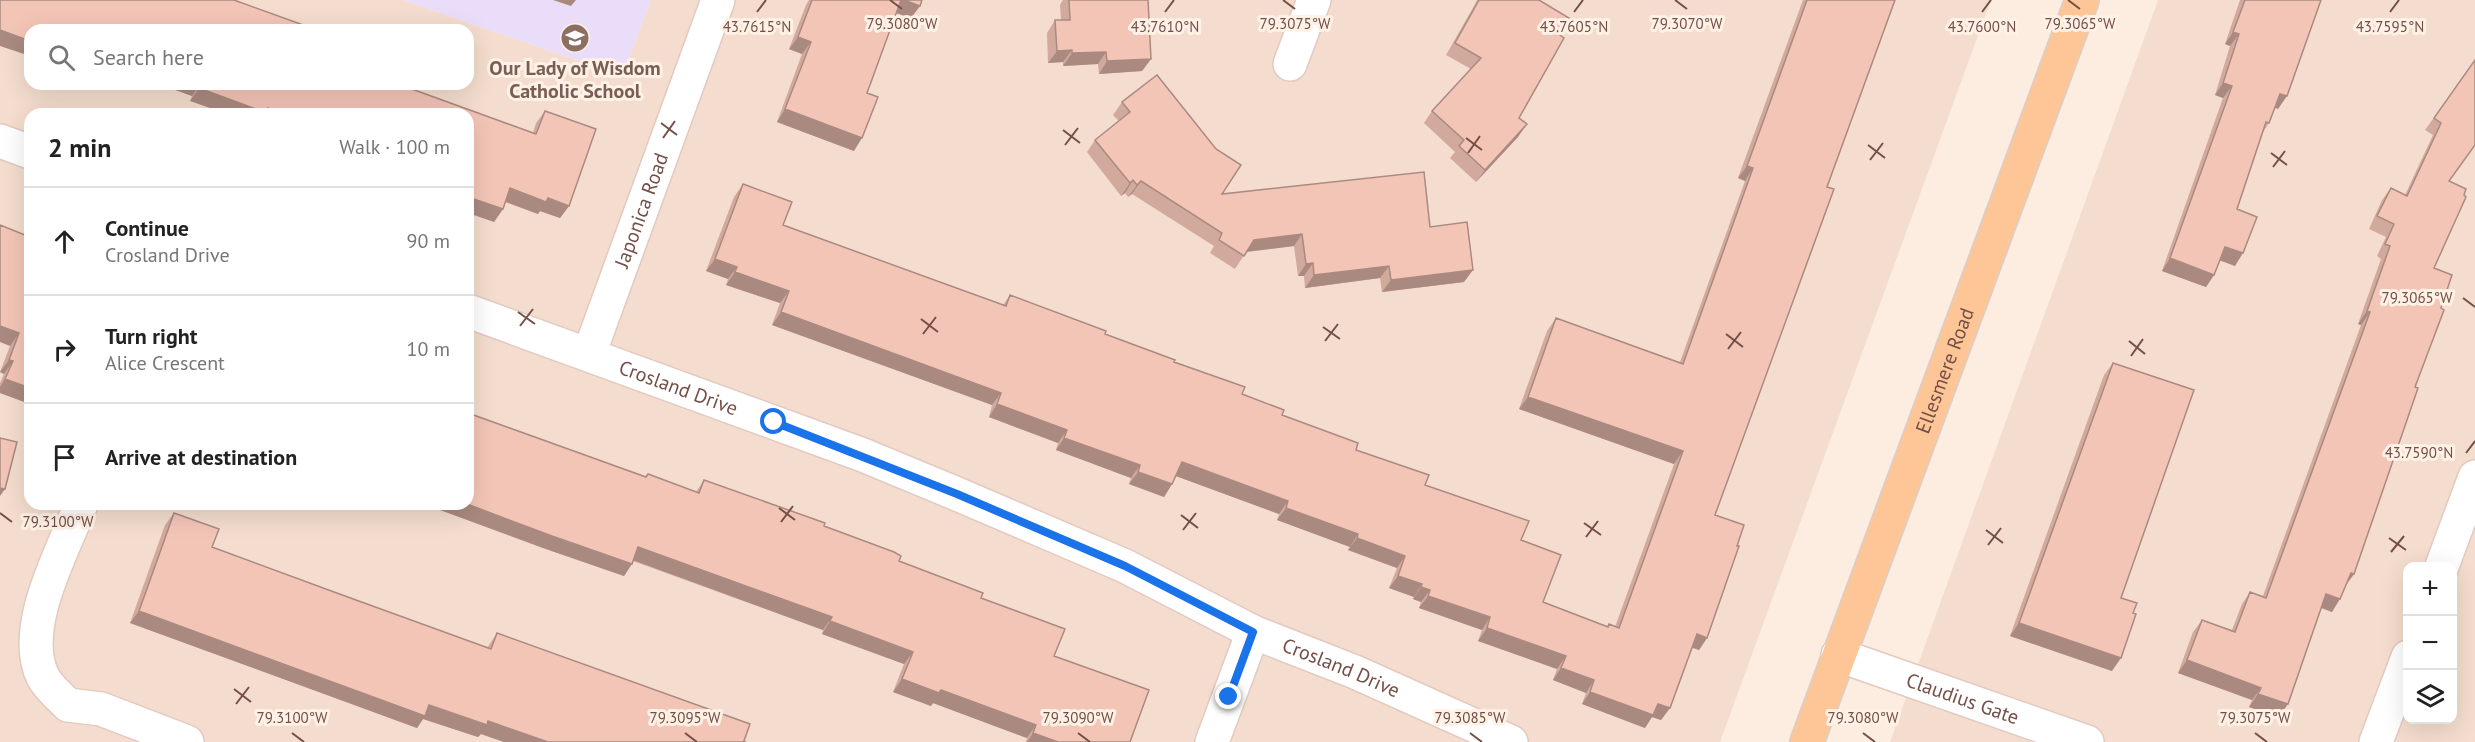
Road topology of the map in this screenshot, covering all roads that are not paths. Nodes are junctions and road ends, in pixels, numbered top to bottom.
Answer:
1 (718, 0) edge
2 (1314, 0) edge
3 (2082, 0) edge
4 (1290, 64) dead end
5 (0, 141) edge
6 (24, 150) edge
7 (474, 313) edge
8 (589, 354) junction
9 (2475, 477) edge
10 (79, 510) edge
11 (2444, 562) edge
12 (1253, 632) junction
13 (1838, 655) junction
14 (2403, 670) edge
15 (186, 742) edge
16 (1212, 742) edge
17 (1511, 742) edge
18 (1807, 742) edge
19 (2087, 742) edge
20 (2376, 742) edge

1 - 8 street, Japonica Road
2 - 4 street
3 - 13 main road, Ellesmere Road
5 - 6 street
7 - 8 street, Crosland Drive
8 - 12 street, Crosland Drive
9 - 11 street
10 - 15 street
12 - 16 street
12 - 17 street, Crosland Drive
13 - 18 main road, Ellesmere Road
13 - 19 street, Claudius Gate
14 - 20 street

